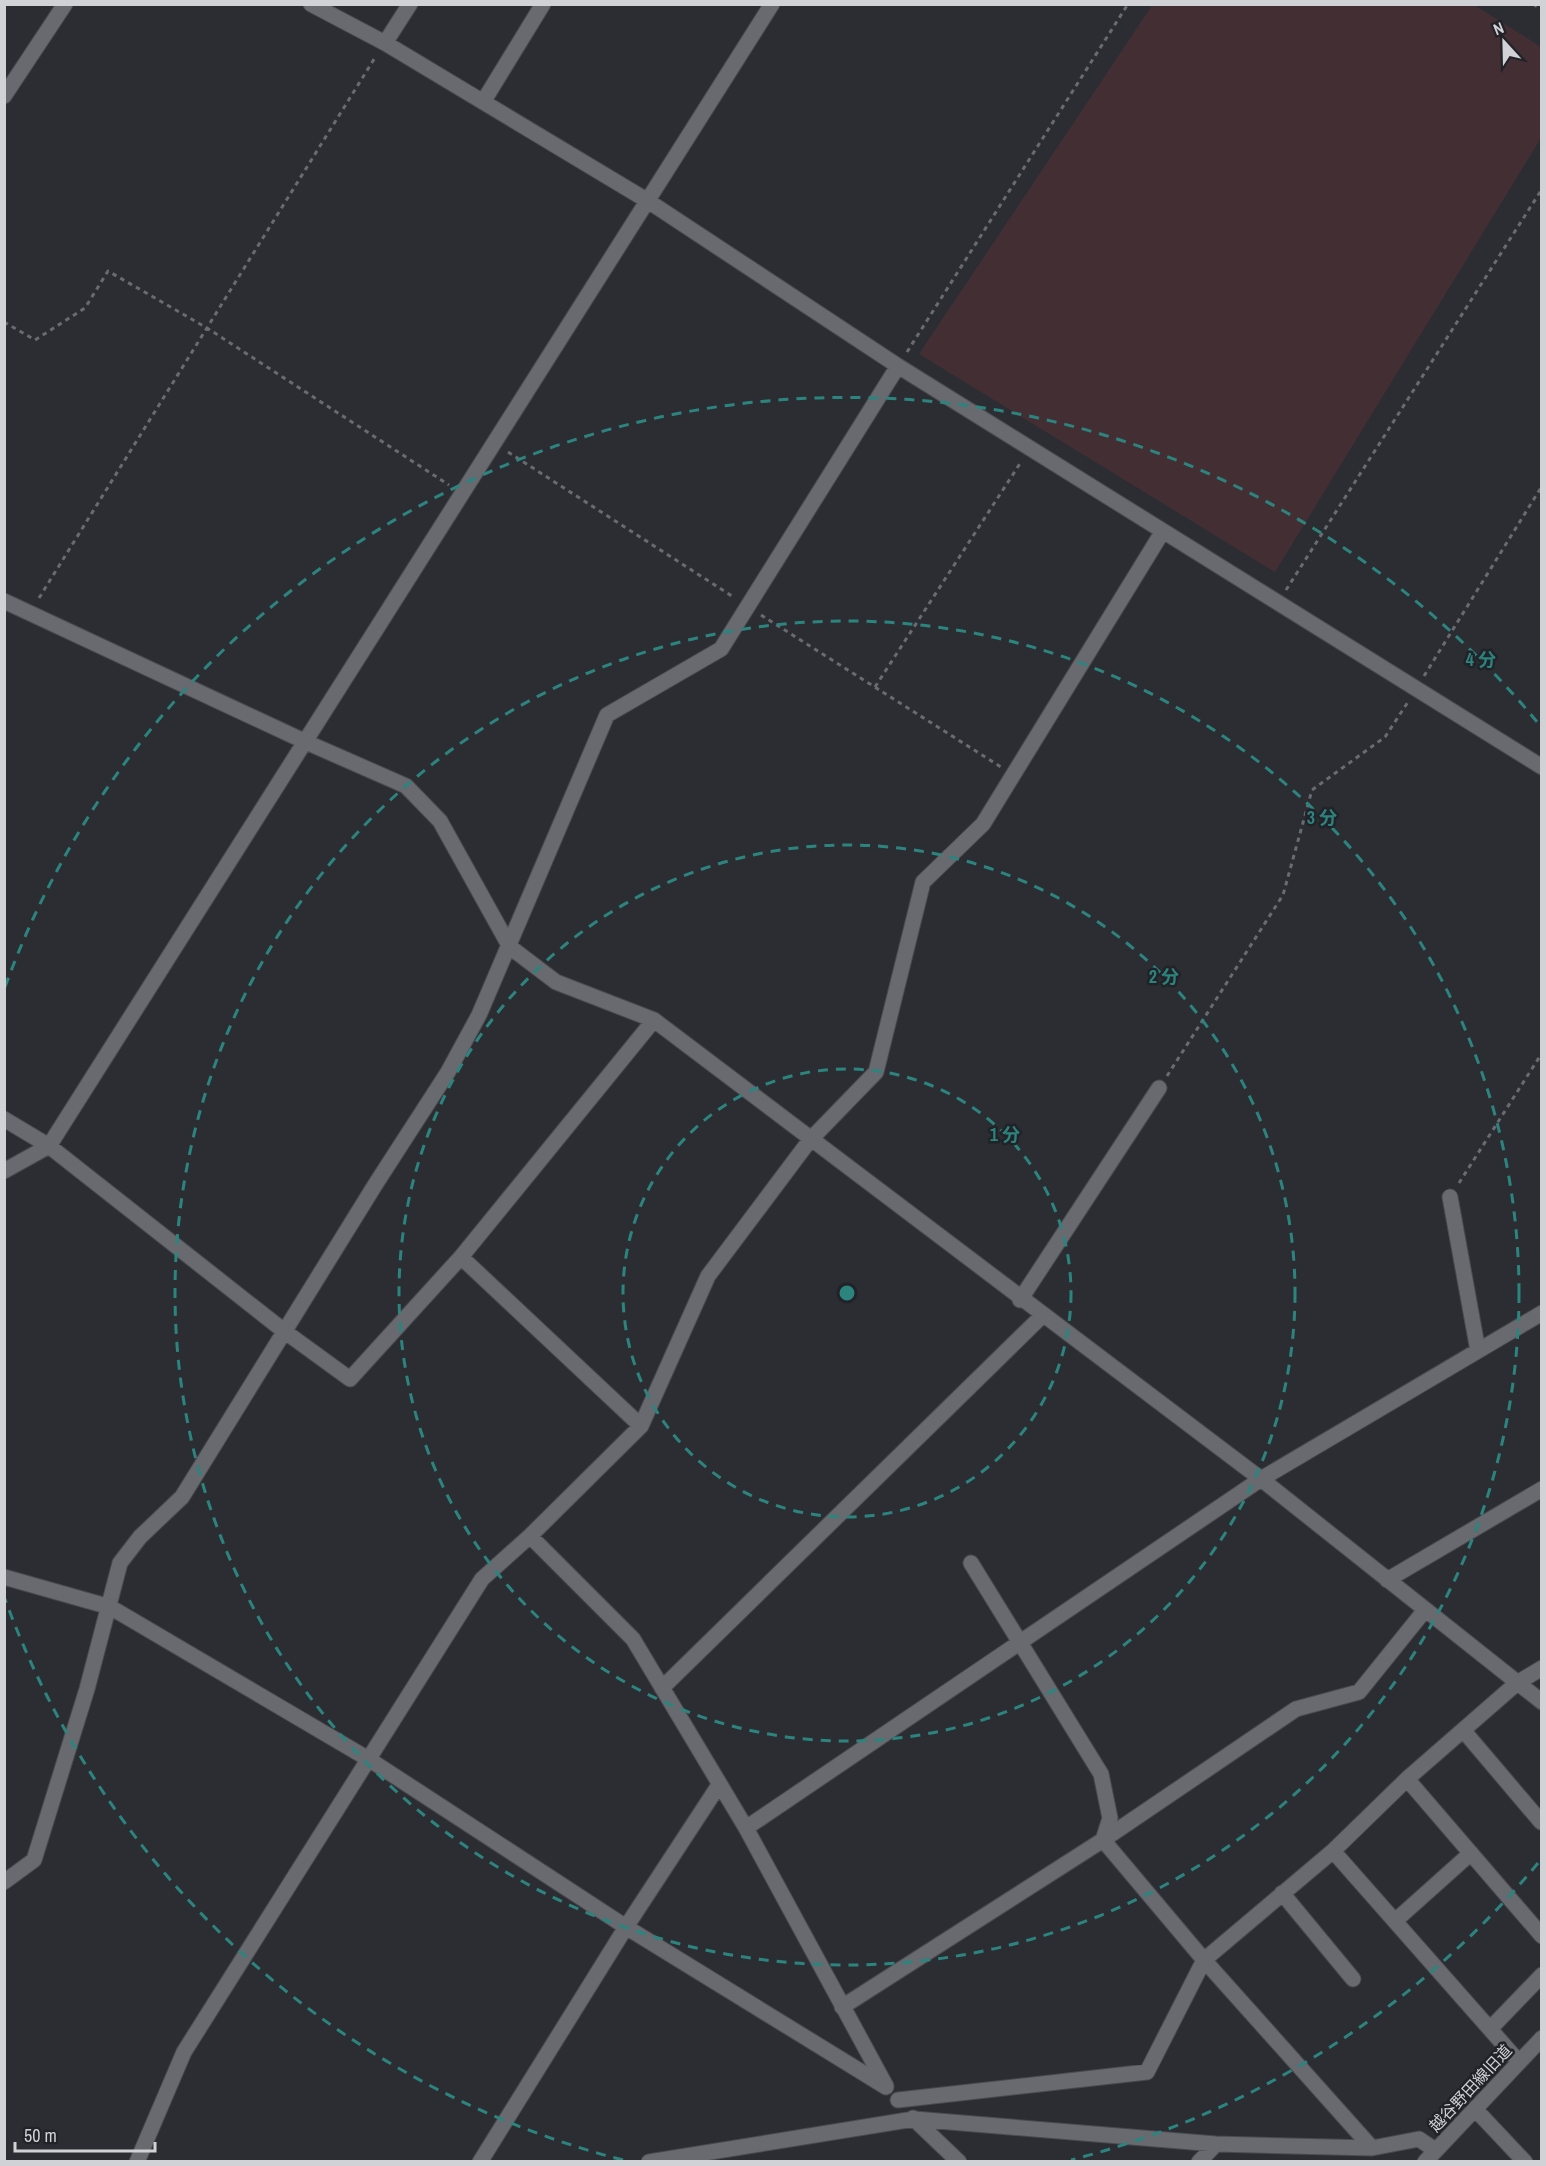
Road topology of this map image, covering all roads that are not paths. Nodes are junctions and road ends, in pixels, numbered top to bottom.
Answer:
1 (65, 4) edge
2 (311, 4) edge
3 (410, 4) edge
4 (543, 4) edge
5 (772, 4) edge
6 (384, 43) junction
7 (4, 96) edge
8 (483, 102) junction
9 (648, 201) junction
10 (898, 366) junction
11 (1163, 531) junction
12 (4, 601) edge
13 (306, 742) junction
14 (1542, 767) edge
15 (510, 947) junction
16 (654, 1020) junction
17 (1159, 1088) road end
18 (4, 1119) edge
19 (810, 1140) junction
20 (49, 1146) junction
21 (4, 1171) edge
22 (1450, 1197) road end
23 (461, 1257) junction
24 (1020, 1299) junction
25 (1542, 1313) edge
26 (1042, 1316) junction
27 (284, 1331) junction
28 (1478, 1351) junction
29 (641, 1426) junction
30 (1261, 1479) junction
31 (1542, 1489) edge
32 (530, 1536) junction
33 (971, 1563) dead end
34 (4, 1577) edge
35 (1387, 1580) junction
36 (110, 1607) junction
37 (1425, 1610) junction
38 (1019, 1643) junction
39 (1542, 1668) edge
40 (1518, 1683) junction
41 (662, 1688) junction
42 (1542, 1702) edge
43 (1463, 1730) junction
44 (370, 1760) junction
45 (1407, 1779) junction
46 (719, 1785) junction
47 (1540, 1822) edge
48 (746, 1828) junction
49 (1103, 1840) junction
50 (1332, 1851) junction
51 (1471, 1853) junction
52 (4, 1881) edge
53 (1282, 1893) junction
54 (1395, 1921) junction
55 (626, 1927) junction
56 (1542, 1936) edge
57 (1204, 1960) junction
58 (1542, 1975) edge
59 (1353, 1979) dead end
60 (842, 2007) junction
61 (1490, 2029) junction
62 (1542, 2038) edge
63 (1519, 2062) junction
64 (886, 2087) junction
65 (898, 2100) junction
66 (1475, 2109) junction
67 (914, 2120) junction
68 (1216, 2144) junction
69 (1372, 2148) junction
70 (747, 2154) edge
71 (1430, 2156) edge
72 (137, 2162) edge
73 (480, 2162) edge
74 (649, 2162) edge
75 (959, 2162) edge
76 (1199, 2162) edge
77 (1525, 2162) edge

1 - 7 street
2 - 6 street
3 - 6 street
4 - 8 street
5 - 9 street
6 - 8 street
8 - 9 street
9 - 10 street
9 - 13 street
10 - 11 street
10 - 15 street
11 - 14 street
11 - 19 street
12 - 13 street
13 - 15 street
13 - 20 street
15 - 16 street
15 - 27 street
16 - 19 street
16 - 23 street
17 - 24 street
18 - 20 street
19 - 24 street
19 - 29 street
20 - 21 street
20 - 27 street
22 - 28 street
23 - 27 street
23 - 29 street
24 - 26 street
25 - 28 street
26 - 30 street
26 - 41 street
27 - 36 street
28 - 30 street
29 - 32 street
30 - 35 street
30 - 38 street
31 - 35 street
32 - 41 street
32 - 44 street
33 - 38 street
34 - 36 street
35 - 37 street
36 - 44 street
36 - 52 street
37 - 40 street
37 - 49 street
38 - 48 street
38 - 49 street
39 - 40 street
40 - 42 street
40 - 43 street
41 - 46 street
43 - 45 street
43 - 47 street
44 - 55 street
44 - 72 street
45 - 50 street
45 - 51 street
46 - 48 street
46 - 55 street
48 - 60 street
49 - 57 street
49 - 60 street
50 - 53 street
50 - 54 street
51 - 54 street
51 - 56 street
53 - 57 street
53 - 59 street
54 - 61 street
55 - 64 street
55 - 73 street
57 - 65 street
57 - 69 street
58 - 61 street
60 - 64 street
61 - 63 street
62 - 63 street, 越谷野田線旧道
63 - 66 street, 越谷野田線旧道
64 - 65 street
65 - 67 street
66 - 71 street, 越谷野田線旧道
66 - 77 street
67 - 68 street
67 - 70 street
67 - 75 street
68 - 69 street
68 - 76 street
69 - 71 street
70 - 74 street

